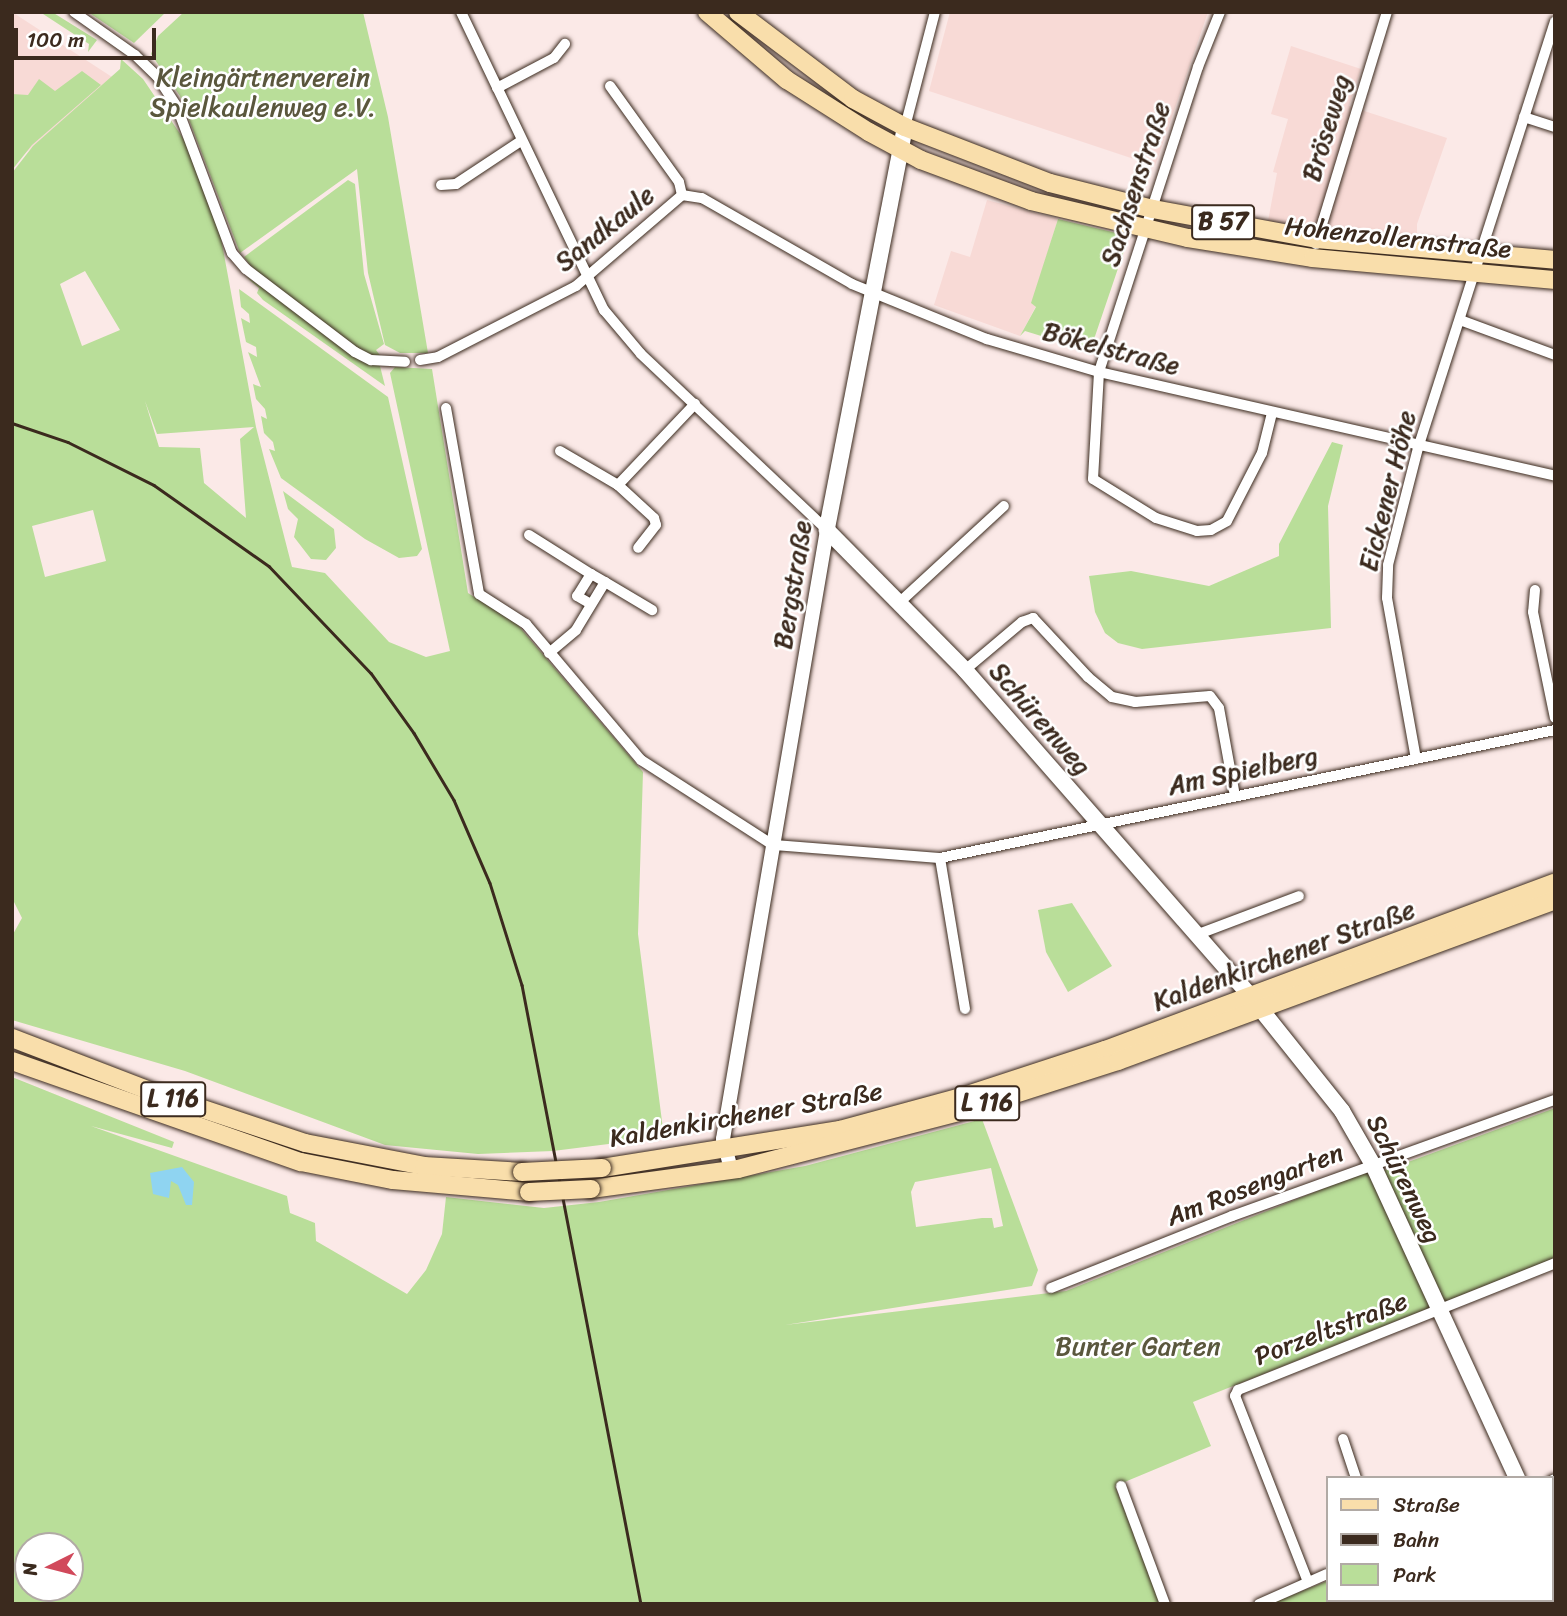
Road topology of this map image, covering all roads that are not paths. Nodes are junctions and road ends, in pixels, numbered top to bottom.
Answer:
1 (74, 12) edge
2 (461, 12) edge
3 (707, 12) edge
4 (738, 12) edge
5 (935, 12) edge
6 (1220, 12) edge
7 (1387, 12) edge
8 (1555, 21) edge
9 (565, 44) dead end
10 (610, 86) dead end
11 (497, 88) junction
12 (1524, 117) junction
13 (905, 127) junction
14 (1555, 127) edge
15 (522, 141) junction
16 (900, 148) junction
17 (441, 185) dead end
18 (682, 195) junction
19 (1153, 209) junction
20 (1145, 228) junction
21 (1317, 239) junction
22 (1479, 254) junction
23 (1313, 258) junction
24 (1555, 260) edge
25 (1474, 274) junction
26 (586, 279) junction
27 (1555, 280) edge
28 (870, 291) junction
29 (1460, 320) junction
30 (1555, 355) edge
31 (421, 360) dead end
32 (405, 362) dead end
33 (1099, 372) junction
34 (695, 404) junction
35 (446, 408) dead end
36 (1272, 413) junction
37 (1418, 448) junction
38 (560, 450) dead end
39 (1555, 476) edge
40 (618, 485) junction
41 (1004, 506) dead end
42 (827, 530) junction
43 (529, 535) dead end
44 (638, 548) dead end
45 (591, 574) junction
46 (605, 582) junction
47 (1535, 590) dead end
48 (901, 601) junction
49 (591, 604) junction
50 (652, 610) dead end
51 (550, 653) junction
52 (965, 670) junction
53 (1555, 718) edge
54 (1555, 730) edge
55 (1416, 759) junction
56 (1235, 796) junction
57 (1099, 824) junction
58 (773, 845) junction
59 (940, 858) junction
60 (1555, 883) edge
61 (1299, 896) dead end
62 (1555, 898) edge
63 (1196, 934) junction
64 (1256, 1003) junction
65 (965, 1009) dead end
66 (12, 1038) edge
67 (12, 1061) edge
68 (1555, 1100) edge
69 (725, 1151) junction
70 (1373, 1165) junction
71 (731, 1169) junction
72 (1555, 1263) edge
73 (1051, 1289) dead end
74 (1440, 1310) junction
75 (1343, 1439) dead end
76 (1355, 1476) edge
77 (1516, 1476) edge
78 (1121, 1486) dead end
79 (1326, 1574) edge
80 (1308, 1582) junction
81 (1165, 1604) edge
82 (1259, 1604) edge

1 - 32 street
2 - 11 street, Schürenweg
3 - 16 main road, Hohenzollernstraße / B 57
4 - 13 main road, Hohenzollernstraße / B 57
5 - 13 street, Bergstraße
6 - 19 street, Sachsenstraße
7 - 21 street, Bröseweg
8 - 12 street, Eickener Höhe
9 - 11 street
10 - 18 street, Sandkaule
11 - 15 street, Schürenweg
12 - 14 street
12 - 22 street, Eickener Höhe
13 - 16 main road, Bergstraße
13 - 19 main road, Hohenzollernstraße / B 57
15 - 17 street
15 - 26 street, Schürenweg
16 - 20 main road, Hohenzollernstraße / B 57
16 - 28 main road, Bergstraße
18 - 26 street, Sandkaule
18 - 28 street, Bökelstraße
19 - 20 street, Sachsenstraße
19 - 21 main road, Hohenzollernstraße / B 57
20 - 23 main road, Hohenzollernstraße / B 57
20 - 33 street, Sachsenstraße
21 - 22 main road, Hohenzollernstraße / B 57
21 - 23 street, Bröseweg
22 - 24 main road, Hohenzollernstraße / B 57
22 - 25 street, Eickener Höhe
23 - 25 main road, Hohenzollernstraße / B 57
25 - 27 main road, Hohenzollernstraße / B 57
25 - 29 street, Eickener Höhe
26 - 31 street, Sandkaule
26 - 34 street, Schürenweg
28 - 33 street, Bökelstraße
28 - 42 main road, Bergstraße
29 - 30 street
29 - 37 street, Eickener Höhe
33 - 36 street, Bökelstraße
33 - 36 street, Sachsenstraße
34 - 40 street
34 - 42 street, Schürenweg
35 - 51 street
36 - 37 street, Bökelstraße
37 - 39 street, Bökelstraße
37 - 55 street, Eickener Höhe
38 - 40 street
40 - 44 street
41 - 48 street
42 - 48 main road, Schürenweg
42 - 58 street, Bergstraße
43 - 45 street
45 - 46 street
45 - 49 street
46 - 49 street
46 - 50 street
47 - 53 street
48 - 52 main road, Schürenweg
49 - 51 street
51 - 58 street
52 - 56 street
52 - 57 main road, Schürenweg
54 - 55 street, Am Spielberg
55 - 56 street, Am Spielberg
56 - 57 street, Am Spielberg
57 - 59 street, Am Spielberg
57 - 63 main road, Schürenweg
58 - 59 street, Am Spielberg
58 - 69 street, Bergstraße
59 - 65 street
60 - 64 main road, Kaldenkirchener Straße / L 116
61 - 63 street
62 - 64 main road, Kaldenkirchener Straße / L 116
63 - 64 main road, Schürenweg
64 - 69 main road, Kaldenkirchener Straße / L 116
64 - 70 main road, Schürenweg
64 - 71 main road, Kaldenkirchener Straße / L 116
66 - 69 main road, Kaldenkirchener Straße / L 116, bridge
67 - 71 main road, Kaldenkirchener Straße / L 116, bridge
68 - 70 street, Am Rosengarten
69 - 71 street, Bergstraße
70 - 73 street, Am Rosengarten
70 - 74 main road, Schürenweg
72 - 74 street, Porzeltstraße
74 - 77 main road, Schürenweg
74 - 80 street, Porzeltstraße
75 - 76 street
78 - 81 street
79 - 80 street
80 - 82 street

